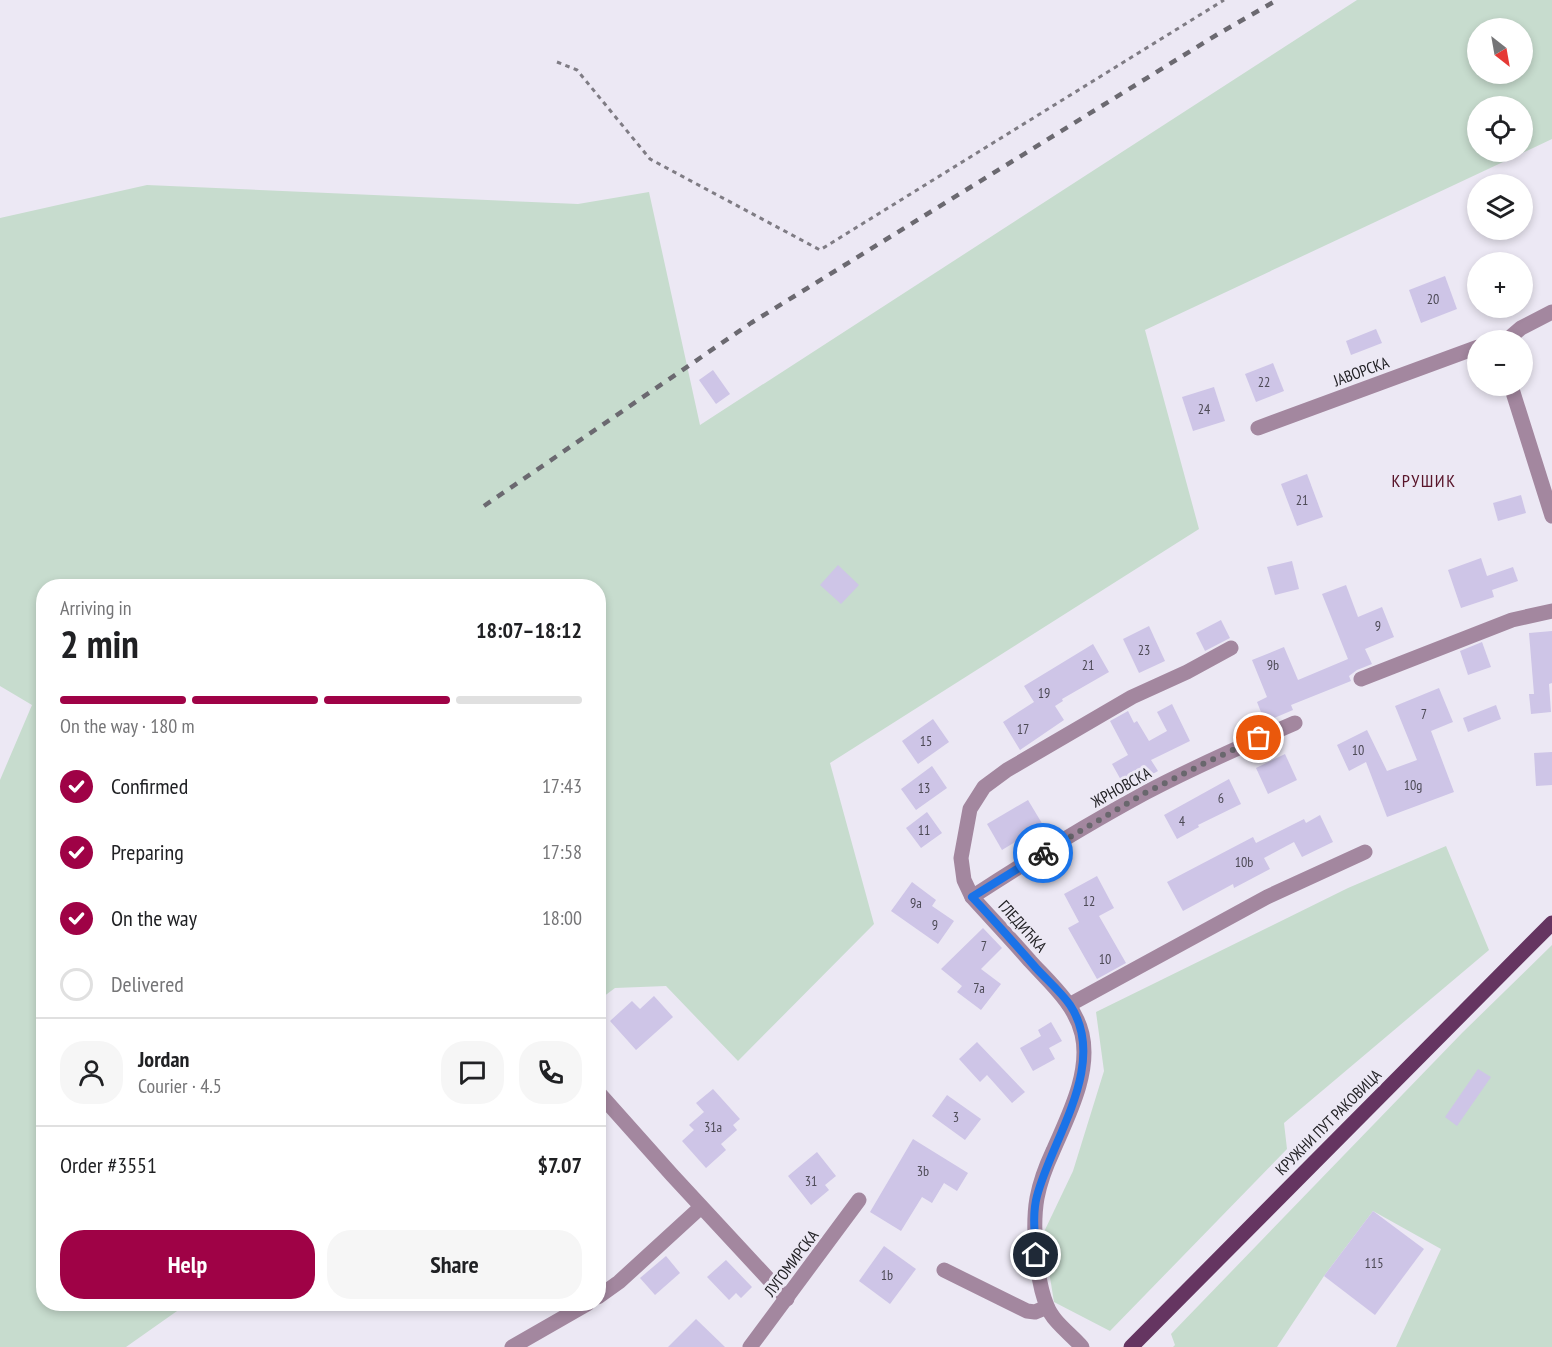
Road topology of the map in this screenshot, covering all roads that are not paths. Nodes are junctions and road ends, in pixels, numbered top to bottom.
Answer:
1 (1552, 312) edge
2 (1519, 330) edge
3 (1467, 351) edge
4 (1514, 396) edge
5 (1258, 428) dead end
6 (1552, 516) edge
7 (1552, 610) edge
8 (1231, 648) dead end
9 (1360, 679) dead end
10 (1294, 723) dead end
11 (1365, 852) dead end
12 (972, 897) junction
13 (1552, 923) edge
14 (1069, 1005) junction
15 (606, 1101) edge
16 (859, 1200) dead end
17 (701, 1207) junction
18 (944, 1270) dead end
19 (606, 1291) edge
20 (787, 1299) junction
21 (1047, 1307) junction
22 (575, 1311) edge
23 (512, 1347) edge
24 (750, 1347) edge
25 (1082, 1347) edge
26 (1131, 1347) edge

1 - 2 street
3 - 5 street, ЈАВОРСКА
4 - 6 street
7 - 9 street
8 - 12 street, ГЛЕДИЋКА
10 - 12 street, ЖРНОВСКА
11 - 14 street
12 - 14 street, ГЛЕДИЋКА
13 - 26 main road, КРУЖНИ ПУТ РАКОВИЦА
14 - 21 street, ГЛЕДИЋКА
15 - 17 street
16 - 20 street, ЛУГОМИРСКА
17 - 19 street
17 - 20 street
18 - 21 street
20 - 24 street, ЛУГОМИРСКА
21 - 25 street, ГЛЕДИЋКА
22 - 23 street

